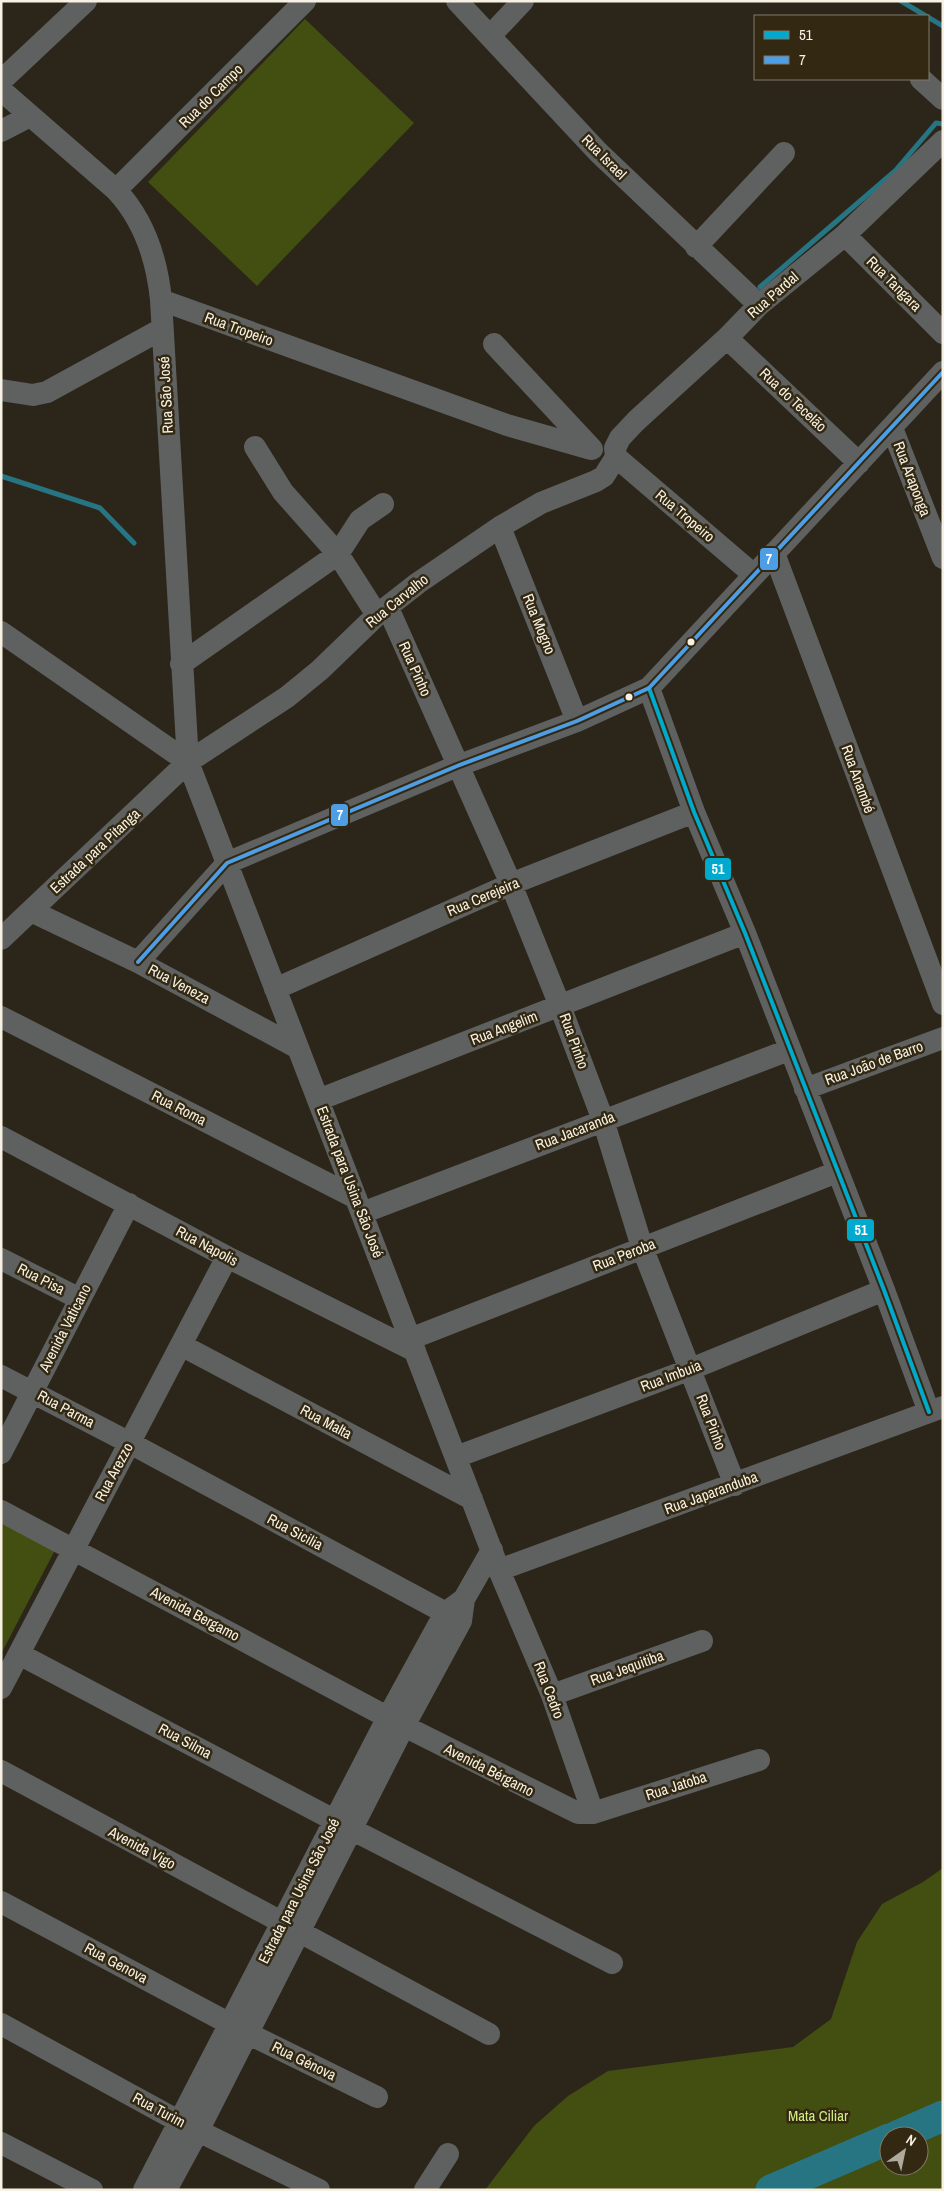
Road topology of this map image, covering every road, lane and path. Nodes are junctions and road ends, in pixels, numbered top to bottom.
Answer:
1 (86, 1) edge
2 (305, 1) edge
3 (457, 1) edge
4 (523, 1) edge
5 (490, 36) junction
6 (921, 80) edge
7 (1, 81) edge
8 (1, 90) edge
9 (943, 99) edge
10 (30, 116) junction
11 (1, 131) edge
12 (943, 141) edge
13 (784, 153) dead end
14 (116, 190) junction
15 (844, 235) junction
16 (696, 247) junction
17 (162, 300) junction
18 (759, 305) junction
19 (162, 329) junction
20 (943, 333) edge
21 (727, 338) junction
22 (494, 344) dead end
23 (943, 372) edge
24 (1, 390) edge
25 (892, 428) junction
26 (255, 447) dead end
27 (591, 449) junction
28 (616, 453) junction
29 (859, 463) junction
30 (382, 504) dead end
31 (500, 527) junction
32 (774, 553) junction
33 (338, 554) junction
34 (943, 558) edge
35 (754, 575) junction
36 (382, 611) junction
37 (1, 632) edge
38 (181, 664) junction
39 (649, 688) junction
40 (577, 721) junction
41 (188, 762) junction
42 (457, 766) junction
43 (694, 812) junction
44 (227, 863) junction
45 (512, 884) junction
46 (31, 911) junction
47 (745, 933) junction
48 (1, 939) edge
49 (138, 962) junction
50 (275, 989) junction
51 (943, 1004) edge
52 (560, 1006) junction
53 (1, 1017) edge
54 (943, 1038) edge
55 (298, 1048) junction
56 (789, 1050) junction
57 (805, 1089) junction
58 (318, 1100) junction
59 (603, 1120) junction
60 (1, 1138) edge
61 (837, 1172) junction
62 (129, 1204) junction
63 (359, 1205) junction
64 (642, 1248) junction
65 (227, 1257) junction
66 (1, 1259) edge
67 (884, 1290) junction
68 (80, 1299) junction
69 (181, 1345) junction
70 (413, 1345) junction
71 (691, 1369) junction
72 (1, 1376) edge
73 (33, 1392) junction
74 (936, 1410) edge
75 (130, 1443) junction
76 (1, 1453) edge
77 (456, 1457) junction
78 (735, 1485) junction
79 (472, 1499) junction
80 (1, 1511) edge
81 (74, 1548) junction
82 (495, 1560) junction
83 (453, 1617) junction
84 (702, 1641) dead end
85 (19, 1654) junction
86 (1, 1688) edge
87 (552, 1695) junction
88 (396, 1722) junction
89 (758, 1760) dead end
90 (1, 1772) edge
91 (593, 1813) junction
92 (343, 1825) junction
93 (1, 1902) edge
94 (290, 1928) junction
95 (612, 1963) dead end
96 (1, 2024) edge
97 (239, 2029) junction
98 (489, 2034) dead end
99 (377, 2096) dead end
100 (189, 2126) junction
101 (1, 2143) edge
102 (448, 2154) dead end
103 (92, 2190) edge
104 (144, 2190) edge
105 (166, 2190) edge
106 (319, 2190) edge
107 (425, 2190) edge

1 - 7 street
2 - 14 street, Rua do Campo
3 - 5 street, Rua Israel
4 - 5 street
5 - 16 street, Rua Israel
6 - 9 street
8 - 10 street, Rua São José
10 - 11 street
10 - 14 street, Rua São José
12 - 15 street, Rua Pardal
13 - 16 street
14 - 17 street, Rua São José
15 - 18 street, Rua Pardal
15 - 20 street, Rua Tangara
16 - 18 street, Rua Israel
17 - 19 street, Rua São José
17 - 27 street, Rua Tropeiro
18 - 21 street, Rua Pardal
19 - 24 street
19 - 38 street, Rua São José
21 - 28 street, Rua Pardal
21 - 29 street, Rua do Tecelão
22 - 27 street
23 - 25 street
25 - 29 street
25 - 34 street, Rua Araponga
26 - 33 street, Rua Pinho
27 - 28 street
28 - 31 street, Rua Carvalho
28 - 35 street, Rua Tropeiro
29 - 32 street
30 - 33 street
31 - 36 street, Rua Carvalho
31 - 40 street, Rua Mogno
32 - 35 street
32 - 51 street, Rua Anambé
33 - 36 street, Rua Pinho
33 - 38 street
35 - 39 street
36 - 41 street, Rua Carvalho
36 - 42 street, Rua Pinho
37 - 41 street
38 - 41 street, Rua São José
39 - 40 street
39 - 43 street
40 - 42 street
41 - 44 street, Estrada para Usina São José
41 - 46 street, Estrada para Pitanga
42 - 44 street
42 - 45 street, Rua Pinho
43 - 45 street, Rua Cerejeira
43 - 47 street
44 - 49 street
44 - 50 street, Estrada para Usina São José
45 - 50 street, Rua Cerejeira
45 - 52 street, Rua Pinho
46 - 48 street, Estrada para Pitanga
46 - 49 street, Rua Veneza
47 - 52 street, Rua Angelim
47 - 56 street
49 - 55 street, Rua Veneza
50 - 55 street, Estrada para Usina São José
52 - 58 street, Rua Angelim
52 - 59 street, Rua Pinho
53 - 63 street, Rua Roma
54 - 57 street, Rua João de Barro
55 - 58 street, Estrada para Usina São José
56 - 57 street
56 - 59 street, Rua Jacaranda
57 - 61 street
58 - 63 street, Estrada para Usina São José
59 - 63 street, Rua Jacaranda
59 - 64 street, Rua Pinho
60 - 62 street, Rua Napolis
61 - 64 street, Rua Peroba
61 - 67 street
62 - 65 street, Rua Napolis
62 - 68 street, Avenida Vaticano
63 - 70 street, Estrada para Usina São José
64 - 70 street, Rua Peroba
64 - 71 street, Rua Pinho
65 - 69 street, Rua Arezzo
65 - 70 street, Rua Napolis
66 - 68 street, Rua Pisa
67 - 71 street, Rua Imbuia
67 - 74 street
68 - 73 street, Avenida Vaticano
69 - 75 street, Rua Arezzo
69 - 79 street, Rua Malta
70 - 77 street, Estrada para Usina São José
71 - 77 street, Rua Imbuia
71 - 78 street, Rua Pinho
72 - 73 street, Rua Parma
73 - 75 street, Rua Parma
73 - 76 street, Avenida Vaticano
74 - 78 street, Rua Japaranduba
75 - 81 street, Rua Arezzo
75 - 83 street, Rua Sicilia
77 - 79 street, Estrada para Usina São José
78 - 82 street, Rua Japaranduba
79 - 82 street, Estrada para Usina São José
80 - 81 street, Avenida Bergamo
81 - 85 street, Rua Arezzo
81 - 88 street, Avenida Bergamo
82 - 83 street, Estrada para Usina São José
82 - 87 street, Rua Cedro
83 - 88 street, Estrada para Usina São José
84 - 87 street, Rua Jequitiba
85 - 86 street, Rua Arezzo
85 - 92 street, Rua Silma
87 - 91 street, Rua Cedro
88 - 91 street, Avenida Bérgamo
88 - 92 street, Estrada para Usina São José
89 - 91 street, Rua Jatoba
90 - 94 street, Avenida Vigo
92 - 94 street, Estrada para Usina São José
92 - 95 street, Rua Silma
93 - 97 street, Rua Genova
94 - 97 street, Estrada para Usina São José
94 - 98 street, Avenida Vigo
96 - 100 street, Rua Turim
97 - 99 street, Rua Génova
97 - 100 street, Estrada para Usina São José
100 - 104 street, Estrada para Usina São José
100 - 105 street, Estrada para Usina São José
100 - 106 street, Rua Turim
101 - 103 street
102 - 107 street

